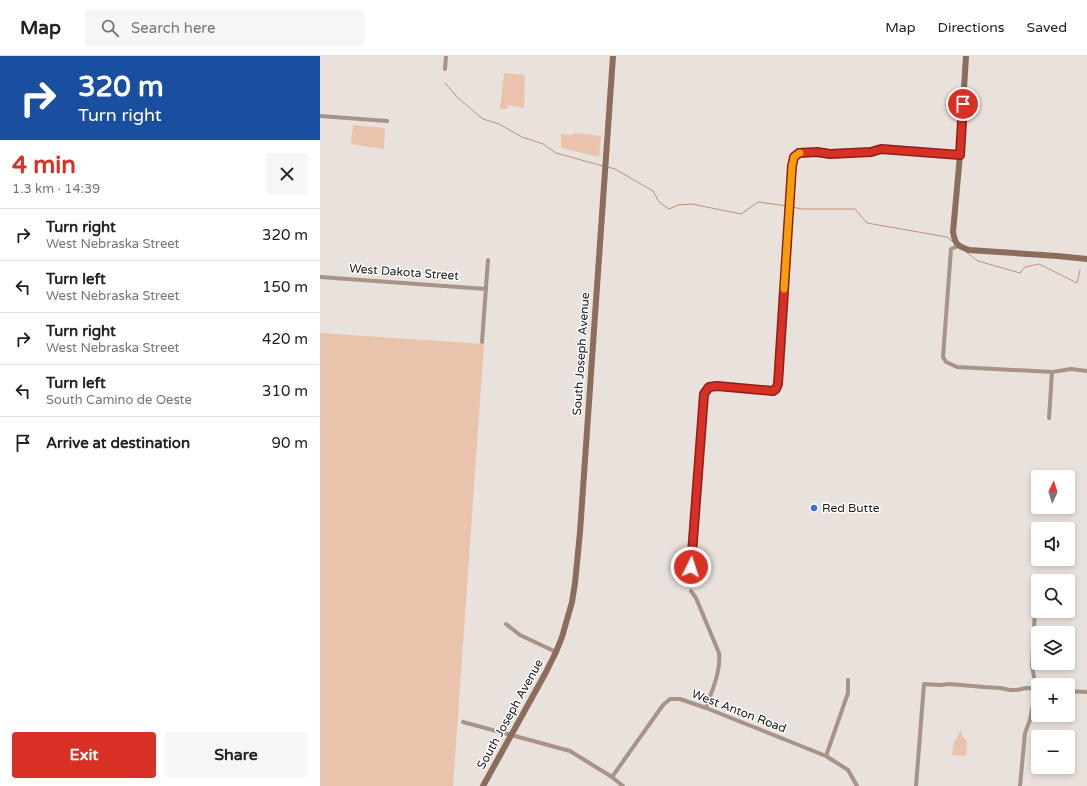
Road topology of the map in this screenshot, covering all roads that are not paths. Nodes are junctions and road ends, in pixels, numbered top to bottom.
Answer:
1 (446, 56) edge
2 (612, 56) edge
3 (966, 56) edge
4 (445, 69) dead end
5 (320, 116) edge
6 (387, 121) dead end
7 (960, 155) junction
8 (958, 246) junction
9 (1087, 259) edge
10 (488, 260) dead end
11 (320, 277) edge
12 (486, 289) junction
13 (482, 342) dead end
14 (1087, 370) edge
15 (1052, 372) junction
16 (1049, 418) dead end
17 (691, 567) dead end
18 (691, 591) dead end
19 (1035, 618) edge
20 (506, 624) dead end
21 (556, 652) junction
22 (1035, 678) edge
23 (848, 680) dead end
24 (1031, 688) edge
25 (1075, 691) edge
26 (1087, 692) edge
27 (706, 708) junction
28 (1031, 715) edge
29 (463, 722) dead end
30 (511, 734) junction
31 (826, 756) junction
32 (612, 777) junction
33 (483, 786) edge
34 (623, 786) edge
35 (857, 786) edge
36 (916, 786) edge
37 (1020, 786) edge

1 - 4 street
2 - 21 main road, South Joseph Avenue
3 - 7 main road
5 - 6 street
7 - 8 main road
7 - 17 street
8 - 9 main road
8 - 15 street
10 - 12 street
11 - 12 street, West Dakota Street
12 - 13 street
14 - 15 street
15 - 16 street
18 - 27 street
19 - 22 street
20 - 21 street, South Joseph Avenue
21 - 30 main road, South Joseph Avenue
23 - 31 street
24 - 36 street
25 - 26 street
27 - 31 street, West Anton Road
27 - 32 street, West Anton Road
28 - 37 street
29 - 30 street
30 - 32 street
30 - 33 main road, South Joseph Avenue
31 - 35 street, West Anton Road
32 - 34 street

